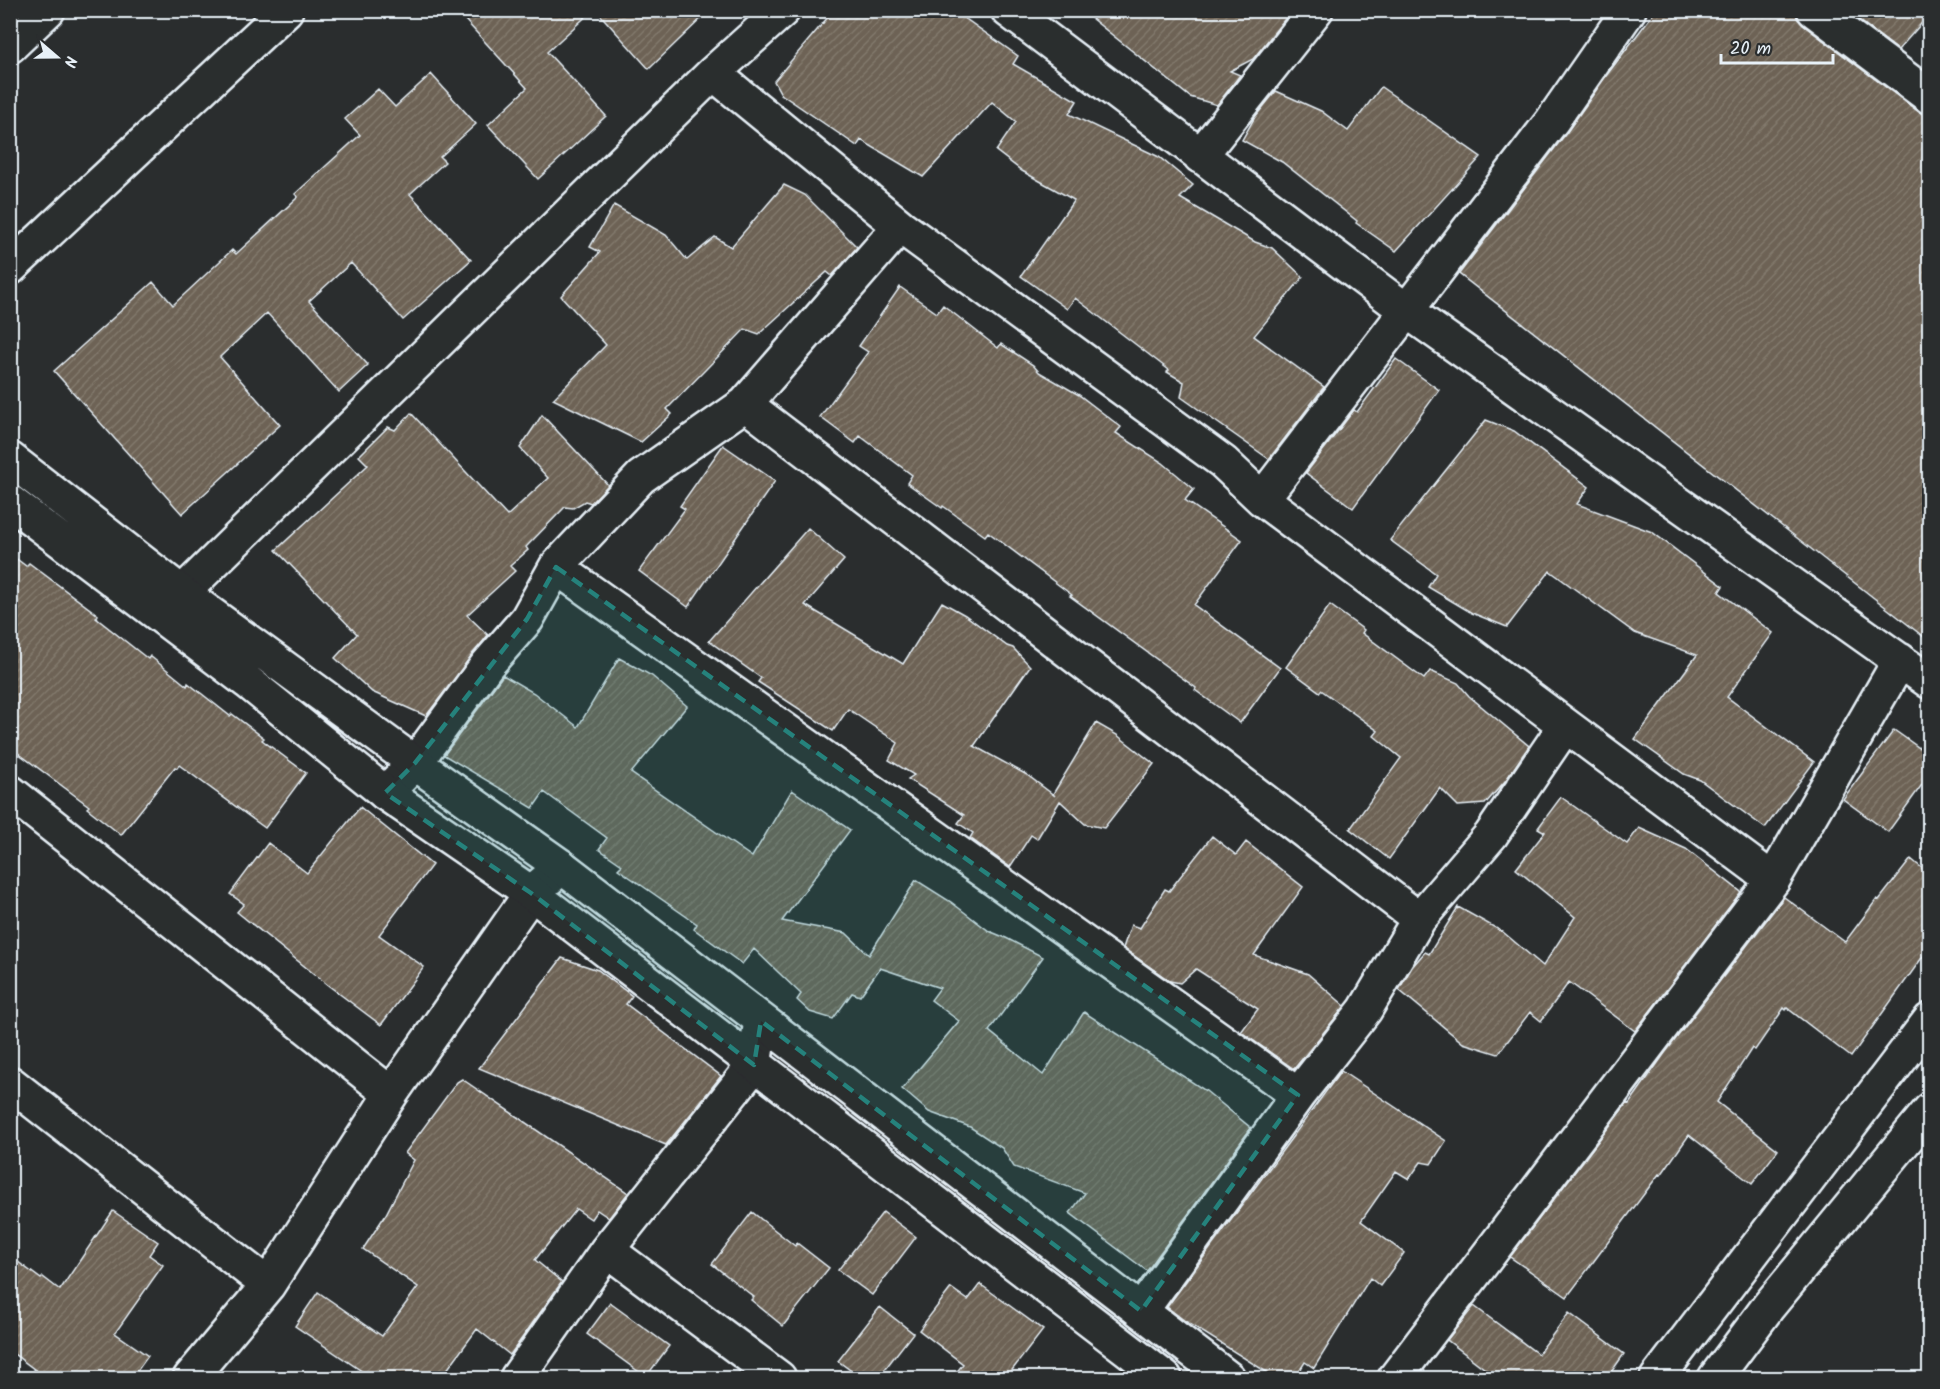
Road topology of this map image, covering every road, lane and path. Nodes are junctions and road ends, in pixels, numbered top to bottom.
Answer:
1 (48, 10) edge
2 (286, 10) edge
3 (783, 10) edge
4 (1008, 10) edge
5 (1316, 10) edge
6 (1629, 10) edge
7 (1814, 10) edge
8 (10, 46) edge
9 (713, 73) junction
10 (1929, 97) edge
11 (1200, 156) junction
12 (900, 225) junction
13 (10, 268) edge
14 (1407, 311) junction
15 (745, 404) junction
16 (10, 459) edge
17 (1263, 499) junction
18 (10, 502) edge
19 (556, 567) junction
20 (182, 592) junction
21 (1900, 660) junction
22 (1929, 682) edge
23 (1565, 726) junction
24 (415, 763) junction
25 (10, 792) edge
26 (385, 793) junction
27 (562, 867) junction
28 (1773, 880) junction
29 (531, 893) junction
30 (1419, 919) junction
31 (1929, 1020) edge
32 (761, 1021) junction
33 (754, 1065) junction
34 (10, 1083) edge
35 (391, 1094) junction
36 (1298, 1095) junction
37 (1929, 1110) edge
38 (607, 1250) junction
39 (268, 1285) junction
40 (1141, 1311) junction
41 (190, 1378) edge
42 (516, 1378) edge
43 (779, 1378) edge
44 (1165, 1378) edge
45 (1228, 1378) edge
46 (1395, 1378) edge
47 (1657, 1378) edge
48 (1715, 1378) edge

1 - 8 street
2 - 13 street
3 - 9 street
4 - 11 street
5 - 11 street
6 - 14 street
7 - 10 street
9 - 12 street
9 - 20 street
11 - 14 street
12 - 15 street
12 - 17 street
14 - 17 street
14 - 21 street
15 - 19 street
15 - 30 street
16 - 20 street
17 - 23 street
18 - 26 street
19 - 24 street
19 - 36 street
20 - 24 street
21 - 22 street
21 - 28 street
23 - 28 street
23 - 30 street
24 - 26 street
24 - 27 street
25 - 35 street
26 - 29 street
27 - 29 street
27 - 32 street
28 - 46 street
29 - 33 street
29 - 35 street
30 - 36 street
31 - 47 street
32 - 33 street
32 - 40 street
33 - 38 street
33 - 44 street
34 - 39 street
35 - 39 street
36 - 40 street
37 - 48 street
38 - 42 street
38 - 43 street
39 - 41 street
40 - 45 street

